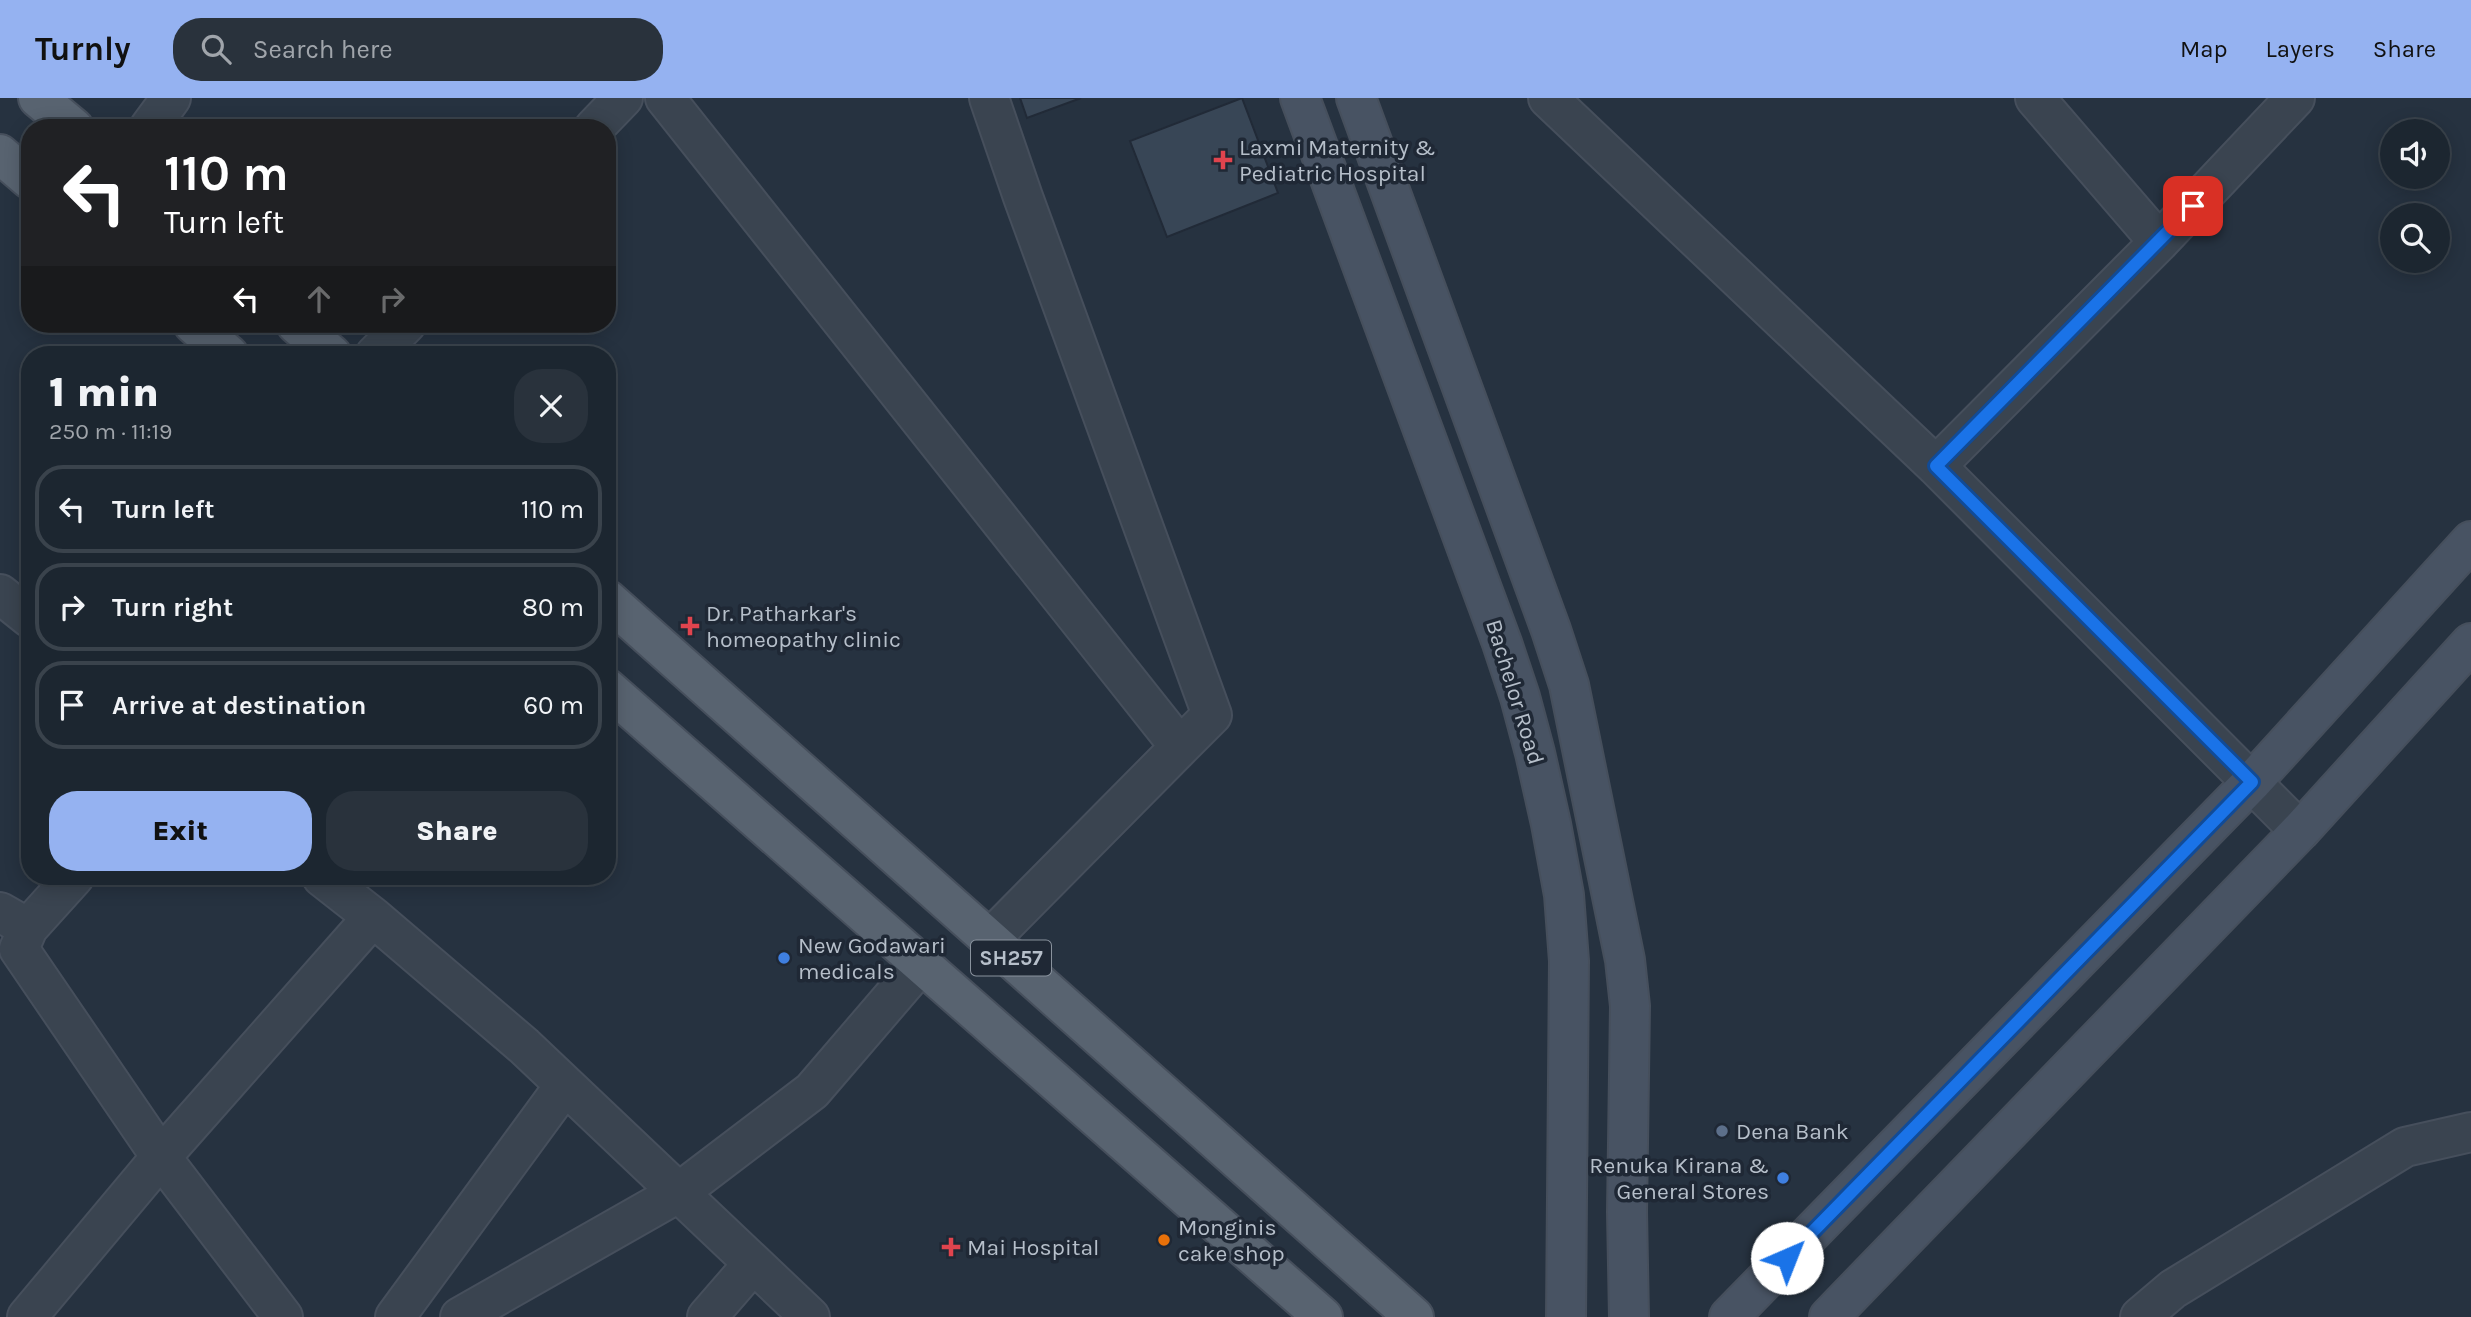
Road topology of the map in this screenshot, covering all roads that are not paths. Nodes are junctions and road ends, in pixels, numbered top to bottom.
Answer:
1 (38, 98) edge
2 (171, 98) edge
3 (623, 98) edge
4 (665, 98) edge
5 (989, 98) edge
6 (1300, 98) edge
7 (1356, 98) edge
8 (2035, 98) edge
9 (2295, 98) edge
10 (1571, 105) edge
11 (63, 119) edge
12 (156, 119) edge
13 (603, 119) edge
14 (0, 154) edge
15 (21, 172) edge
16 (2159, 242) junction
17 (203, 333) edge
18 (306, 333) edge
19 (397, 333) edge
20 (219, 346) edge
21 (322, 346) edge
22 (385, 346) edge
23 (1936, 466) junction
24 (2471, 541) edge
25 (0, 594) edge
26 (616, 607) edge
27 (21, 611) edge
28 (2471, 643) edge
29 (616, 696) edge
30 (1180, 747) junction
31 (2252, 782) junction
32 (2300, 831) junction
33 (63, 885) edge
34 (332, 885) edge
35 (373, 917) junction
36 (14, 920) edge
37 (990, 939) junction
38 (921, 964) junction
39 (565, 1085) junction
40 (2471, 1132) edge
41 (161, 1157) junction
42 (678, 1193) junction
43 (752, 1264) junction
44 (27, 1317) edge
45 (283, 1317) edge
46 (395, 1317) edge
47 (460, 1317) edge
48 (708, 1317) edge
49 (810, 1317) edge
50 (1323, 1317) edge
51 (1414, 1317) edge
52 (1566, 1317) edge
53 (1629, 1317) edge
54 (1729, 1317) edge
55 (1829, 1317) edge
56 (2140, 1317) edge

1 - 11 main road
2 - 12 street
3 - 13 street
4 - 30 street
5 - 30 street
6 - 52 main road, Bachelor Road
7 - 53 main road, Bachelor Road
8 - 16 street
9 - 16 street
10 - 23 street
14 - 15 main road
16 - 23 street
17 - 20 main road
18 - 21 main road
19 - 22 street
23 - 31 street
24 - 31 main road
25 - 27 street
26 - 37 main road, SH257
28 - 32 main road
29 - 38 main road, SH257
30 - 37 street
31 - 32 street
31 - 54 main road
32 - 55 main road
33 - 36 street
34 - 35 street
35 - 39 street
35 - 41 street
36 - 41 street
37 - 51 main road, SH257
38 - 42 street
38 - 50 main road, SH257
39 - 42 street
39 - 46 street
40 - 56 street
41 - 44 street
41 - 45 street
42 - 43 street
42 - 47 street
43 - 48 street
43 - 49 street

